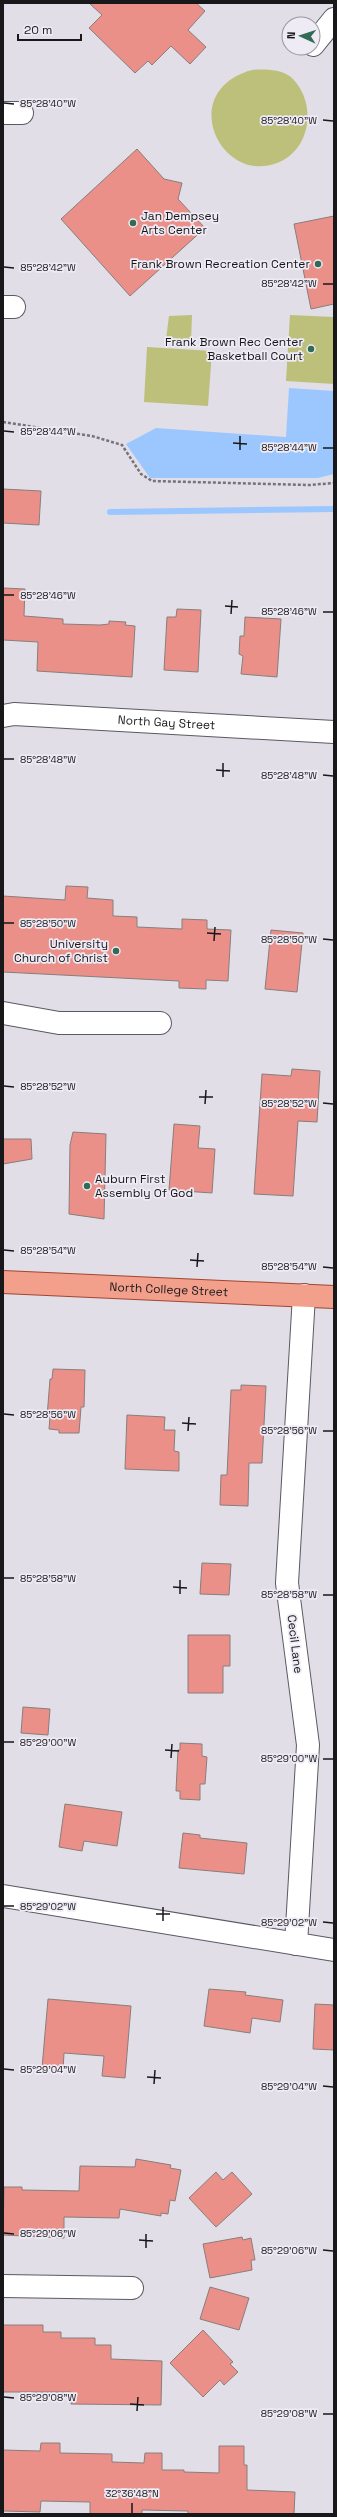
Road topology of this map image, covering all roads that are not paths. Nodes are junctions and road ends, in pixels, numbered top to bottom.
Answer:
1 (334, 18) edge
2 (321, 34) edge
3 (7, 712) edge
4 (334, 732) edge
5 (3, 1013) edge
6 (160, 1023) dead end
7 (3, 1282) edge
8 (304, 1295) junction
9 (334, 1297) edge
10 (3, 1896) edge
11 (296, 1944) junction
12 (334, 1950) edge
13 (3, 2286) edge
14 (132, 2288) dead end

1 - 2 street
3 - 4 street, North Gay Street
5 - 6 street
7 - 8 main road, North College Street
8 - 9 main road, North College Street
8 - 11 street, Cecil Lane
10 - 11 street
11 - 12 street
13 - 14 street

